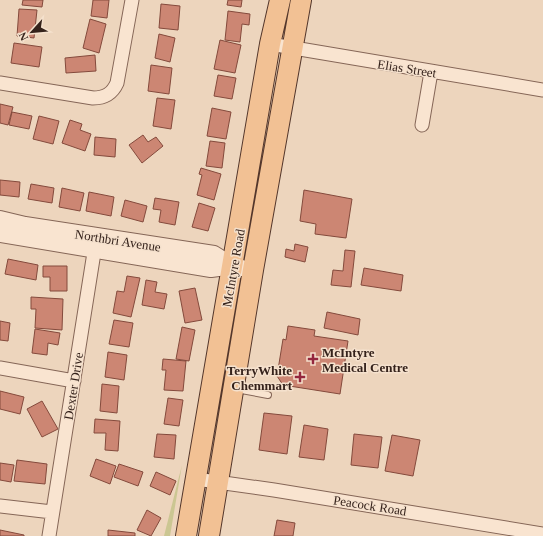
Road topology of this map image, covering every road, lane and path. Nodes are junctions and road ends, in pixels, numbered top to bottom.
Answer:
1 (132, 0) edge
2 (280, 0) edge
3 (301, 0) edge
4 (270, 44) junction
5 (291, 49) junction
6 (431, 72) junction
7 (0, 83) edge
8 (543, 90) edge
9 (422, 125) dead end
10 (0, 219) edge
11 (0, 234) edge
12 (96, 244) junction
13 (233, 266) junction
14 (253, 270) junction
15 (0, 368) edge
16 (74, 381) junction
17 (233, 389) junction
18 (268, 395) dead end
19 (196, 479) junction
20 (218, 482) junction
21 (0, 506) edge
22 (52, 512) junction
23 (509, 532) edge
24 (543, 534) edge
25 (48, 536) edge
26 (186, 536) edge
27 (209, 536) edge

1 - 7 street
2 - 4 main road, McIntyre Road
3 - 5 main road, McIntyre Road
4 - 5 street, Elias Street
4 - 13 main road, McIntyre Road
5 - 6 street, Elias Street
5 - 14 main road, McIntyre Road
6 - 8 street, Elias Street
6 - 9 street
10 - 12 street, Northbri Avenue
11 - 12 street, Northbri Avenue
12 - 13 street, Northbri Avenue
12 - 16 street, Dexter Drive
13 - 14 street, Northbri Avenue
13 - 19 main road, McIntyre Road
14 - 17 main road, McIntyre Road
15 - 16 street
16 - 22 street, Dexter Drive
17 - 18 lane
17 - 20 main road, McIntyre Road
19 - 20 street, Peacock Road
19 - 26 main road, McIntyre Road
20 - 23 street, Peacock Road
20 - 27 main road, McIntyre Road
21 - 22 street
22 - 25 street, Dexter Drive
23 - 24 street, Peacock Road

